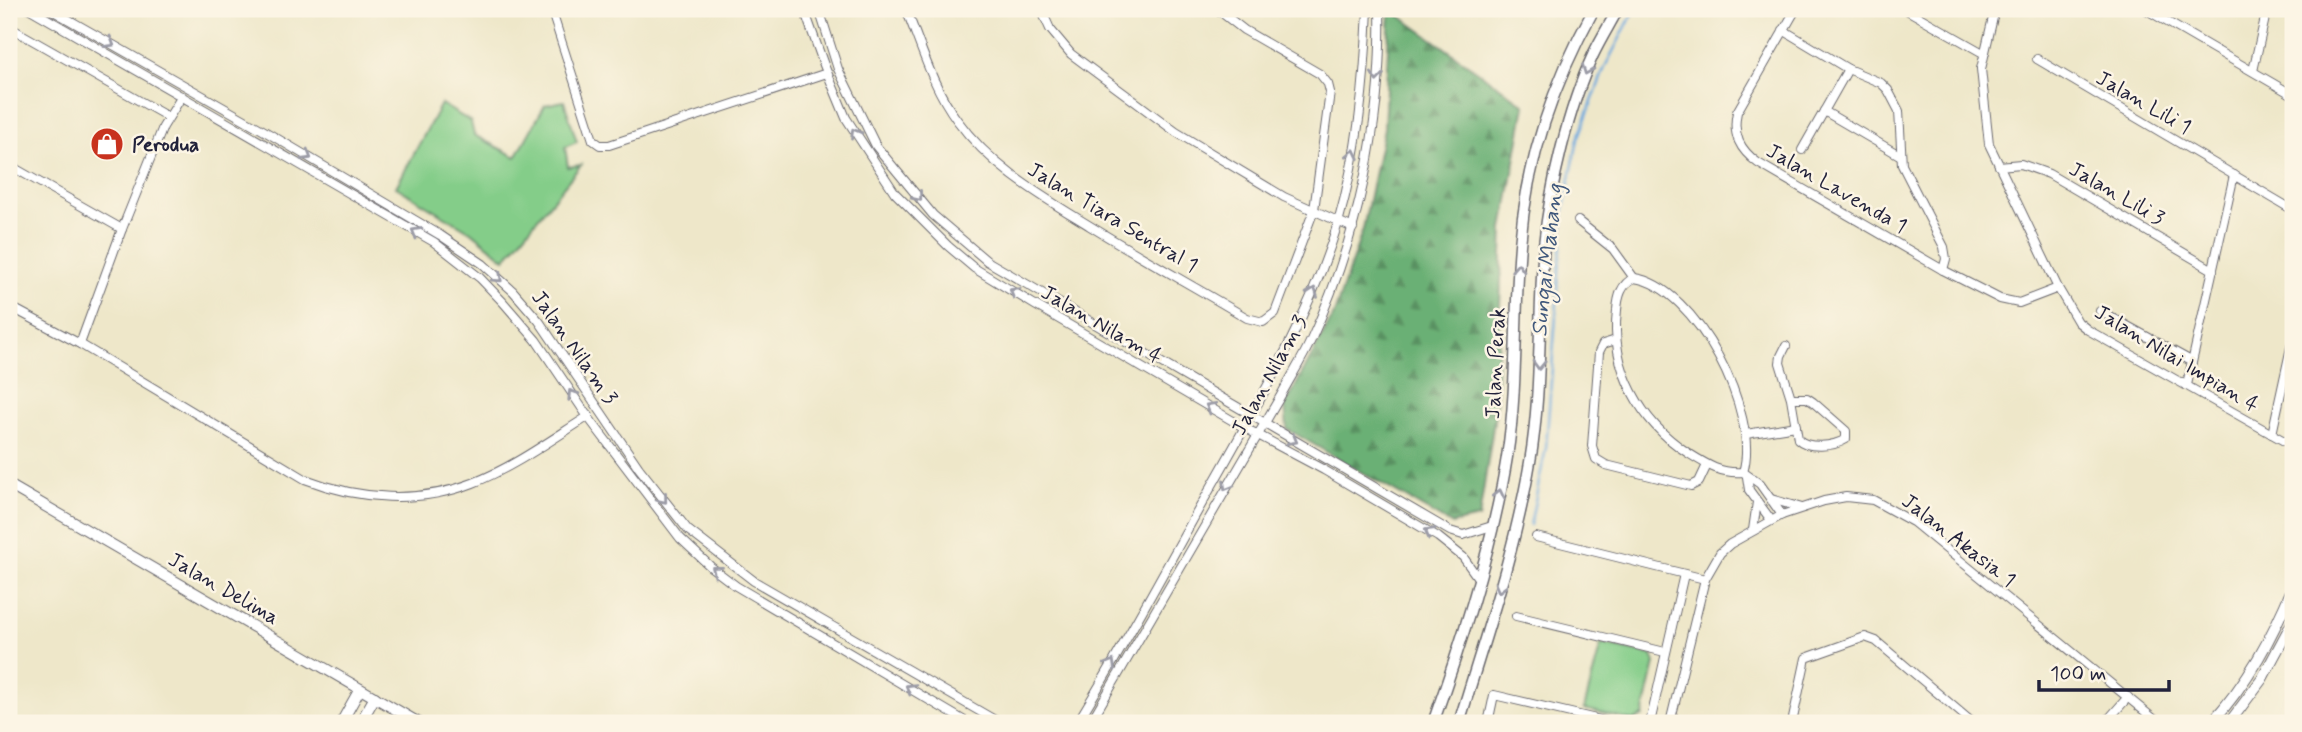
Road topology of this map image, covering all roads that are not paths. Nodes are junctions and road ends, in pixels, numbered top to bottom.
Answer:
1 (30, 9) edge
2 (50, 9) edge
3 (551, 9) edge
4 (804, 9) edge
5 (819, 9) edge
6 (906, 9) edge
7 (1041, 9) edge
8 (1217, 9) edge
9 (1367, 9) edge
10 (1380, 9) edge
11 (1594, 9) edge
12 (1618, 9) edge
13 (1796, 9) edge
14 (1905, 9) edge
15 (1995, 9) edge
16 (2145, 9) edge
17 (2267, 9) edge
18 (9, 27) edge
19 (1783, 30) junction
20 (1983, 53) junction
21 (2036, 59) dead end
22 (1849, 69) junction
23 (2253, 71) junction
24 (827, 73) junction
25 (2293, 95) edge
26 (181, 96) junction
27 (1824, 111) junction
28 (168, 117) junction
29 (1802, 150) dead end
30 (1901, 156) junction
31 (9, 165) edge
32 (1998, 166) junction
33 (2234, 175) junction
34 (1314, 210) junction
35 (2293, 210) edge
36 (1338, 221) junction
37 (1578, 221) dead end
38 (1353, 228) junction
39 (122, 229) junction
40 (1943, 270) junction
41 (2213, 270) junction
42 (1634, 278) junction
43 (2058, 288) junction
44 (9, 306) edge
45 (2100, 311) dead end
46 (2293, 338) edge
47 (1616, 340) junction
48 (80, 344) junction
49 (1786, 346) dead end
50 (2191, 361) junction
51 (2187, 384) junction
52 (1791, 398) junction
53 (598, 411) junction
54 (1252, 416) junction
55 (587, 417) junction
56 (1264, 423) junction
57 (1796, 426) junction
58 (1245, 428) junction
59 (1257, 434) junction
60 (2272, 434) junction
61 (1746, 435) junction
62 (2293, 446) edge
63 (1707, 465) junction
64 (1745, 474) junction
65 (9, 485) edge
66 (1771, 499) junction
67 (1757, 501) junction
68 (1802, 508) junction
69 (1782, 515) junction
70 (1771, 520) junction
71 (1492, 526) junction
72 (1753, 530) junction
73 (1536, 537) dead end
74 (1684, 574) junction
75 (1478, 578) junction
76 (1704, 579) junction
77 (2293, 587) edge
78 (1516, 616) dead end
79 (2293, 621) edge
80 (1665, 652) junction
81 (1449, 678) junction
82 (360, 689) junction
83 (2128, 697) junction
84 (374, 698) junction
85 (1574, 719) edge
86 (341, 723) edge
87 (360, 723) edge
88 (419, 723) edge
89 (968, 723) edge
90 (1000, 723) edge
91 (1077, 723) edge
92 (1090, 723) edge
93 (1433, 723) edge
94 (1441, 723) edge
95 (1459, 723) edge
96 (1488, 723) edge
97 (1613, 723) edge
98 (1650, 723) edge
99 (1670, 723) edge
100 (1792, 723) edge
101 (1973, 723) edge
102 (2105, 723) edge
103 (2159, 723) edge
104 (2211, 723) edge
105 (2229, 723) edge

1 - 26 street, Jalan Nilam 3
2 -> 53 street, Jalan Nilam 3
3 - 24 street
4 - 24 street, Jalan Nilam 4
5 -> 54 street, Jalan Nilam 4
6 - 34 street, Jalan Tiara Sentral 1
7 - 34 street
8 - 34 street
36 -> 9 street, Jalan Nilam 3
10 -> 38 street, Jalan Nilam 3
71 -> 11 main road, Jalan Perak
12 -> 95 main road, Jalan Perak
13 - 19 street, Jalan Lavenda 1
14 - 20 street
15 - 20 street, Jalan Nilai Impian 4
16 - 23 street
17 - 23 street
18 - 28 street
19 - 22 street
19 - 40 street, Jalan Lavenda 1
20 - 32 street, Jalan Nilai Impian 4
21 - 33 street, Jalan Lili 1
22 - 27 street
22 - 30 street
23 - 25 street
58 -> 24 street, Jalan Nilam 4
26 - 28 street
55 -> 26 street, Jalan Nilam 3
27 - 29 street
27 - 30 street
28 - 39 street
30 - 40 street
31 - 39 street
32 - 41 street, Jalan Lili 3
32 - 43 street, Jalan Nilai Impian 4
33 - 35 street, Jalan Lili 1
33 - 41 street
34 - 36 street
36 - 38 street
54 -> 36 street, Jalan Nilam 3
37 - 42 street
38 - 56 street, Jalan Nilam 3
39 - 48 street
40 - 43 street, Jalan Lavenda 1
41 - 50 street
42 - 47 street
42 - 61 street
43 - 51 street, Jalan Nilai Impian 4
44 - 48 street
45 - 50 street
46 - 60 street
47 - 63 street
47 - 63 street
48 - 55 street
49 - 52 street
50 - 51 street
51 - 60 street, Jalan Nilai Impian 4
52 - 57 street
52 - 57 street
53 - 55 street
53 -> 90 street, Jalan Nilam 3
54 - 56 street, Jalan Nilam 4
54 - 58 street, Jalan Nilam 3
89 -> 55 street, Jalan Nilam 3
56 - 59 street, Jalan Nilam 3
56 -> 71 street, Jalan Nilam 4
57 - 61 street
58 - 59 street, Jalan Nilam 4
91 -> 58 street, Jalan Nilam 3
75 -> 59 street, Jalan Nilam 4
59 -> 92 street, Jalan Nilam 3
60 - 62 street, Jalan Nilai Impian 4
61 - 64 street
63 - 64 street
64 - 66 street
64 - 67 street
65 - 82 street, Jalan Delima
66 - 68 street
66 - 69 street
67 - 70 street
67 - 72 street
68 - 69 street, Jalan Akasia 1
68 - 83 street, Jalan Akasia 1
69 - 70 street, Jalan Akasia 1
70 - 72 street, Jalan Akasia 1
71 - 75 main road, Jalan Perak
72 - 76 street, Jalan Akasia 1
73 - 74 street
74 - 76 street
74 - 80 street
75 - 81 main road, Jalan Perak
76 - 99 street, Jalan Akasia 1
77 - 104 street
78 - 80 street
79 - 105 street
80 - 98 street
81 - 93 main road, Jalan Perak
81 - 94 main road
82 - 84 street, Jalan Delima
82 - 86 street
83 - 102 street
83 - 103 street, Jalan Akasia 1
84 - 87 street
84 - 88 street, Jalan Delima
85 - 96 street
85 - 97 street
100 - 101 street

